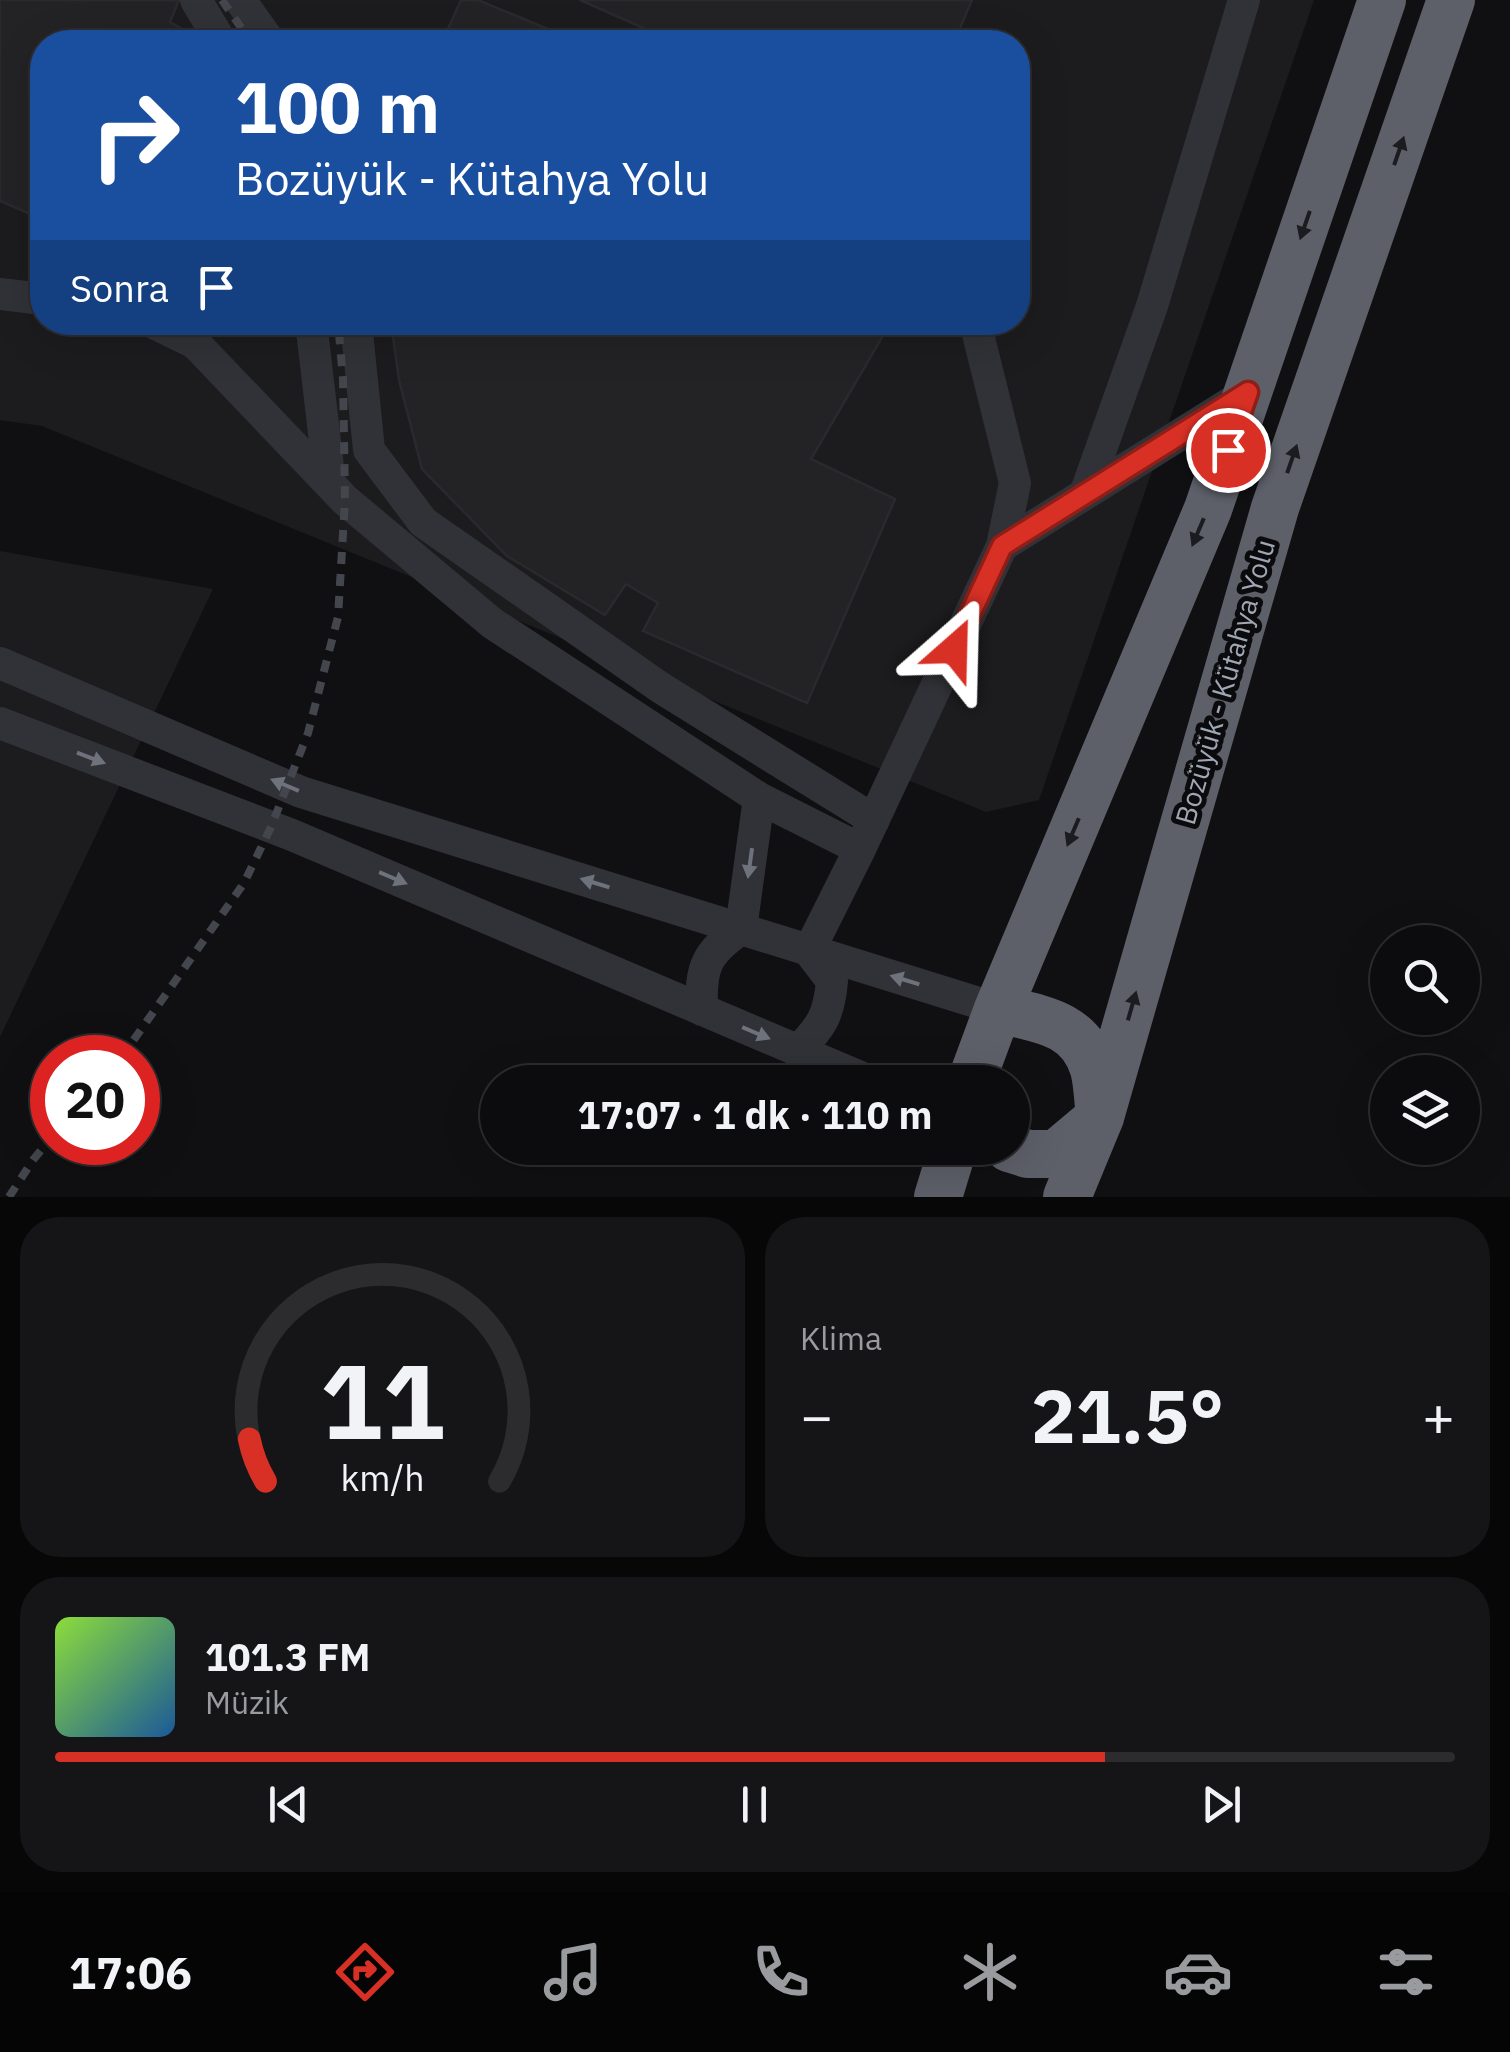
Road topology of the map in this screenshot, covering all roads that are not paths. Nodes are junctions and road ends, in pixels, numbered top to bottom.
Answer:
1 (196, 0) edge
2 (240, 0) edge
3 (1244, 0) edge
4 (1382, 0) edge
5 (1451, 0) edge
6 (214, 30) edge
7 (261, 30) edge
8 (0, 294) edge
9 (30, 298) edge
10 (179, 335) edge
11 (313, 335) edge
12 (357, 335) edge
13 (978, 335) edge
14 (1248, 392) junction
15 (330, 484) junction
16 (1084, 494) junction
17 (1002, 546) junction
18 (0, 662) edge
19 (0, 724) edge
20 (758, 798) junction
21 (867, 834) junction
22 (741, 929) junction
23 (809, 951) junction
24 (998, 1009) junction
25 (702, 1010) junction
26 (798, 1051) junction
27 (831, 1065) edge
28 (977, 1065) edge
29 (1100, 1117) junction
30 (1030, 1154) edge
31 (948, 1165) edge
32 (938, 1197) edge
33 (1067, 1197) edge

1 - 6 street
2 - 7 street
3 - 16 street
4 -> 14 highway
29 -> 5 highway, Bozüyük - Kütahya Yolu
8 - 9 street
10 - 15 street
11 - 15 street
12 - 21 street
13 - 17 street
14 - 16 street
14 -> 24 highway
15 - 20 street
16 - 17 street
17 - 21 street
22 -> 18 street
19 -> 25 street
20 - 21 street
20 -> 22 street
21 - 23 street
22 - 23 street
22 - 25 street
24 -> 23 street
23 - 26 street
24 - 28 highway
24 - 29 highway
25 -> 26 street
26 - 27 street
29 - 30 highway
29 - 33 highway, Bozüyük - Kütahya Yolu
31 - 32 highway

